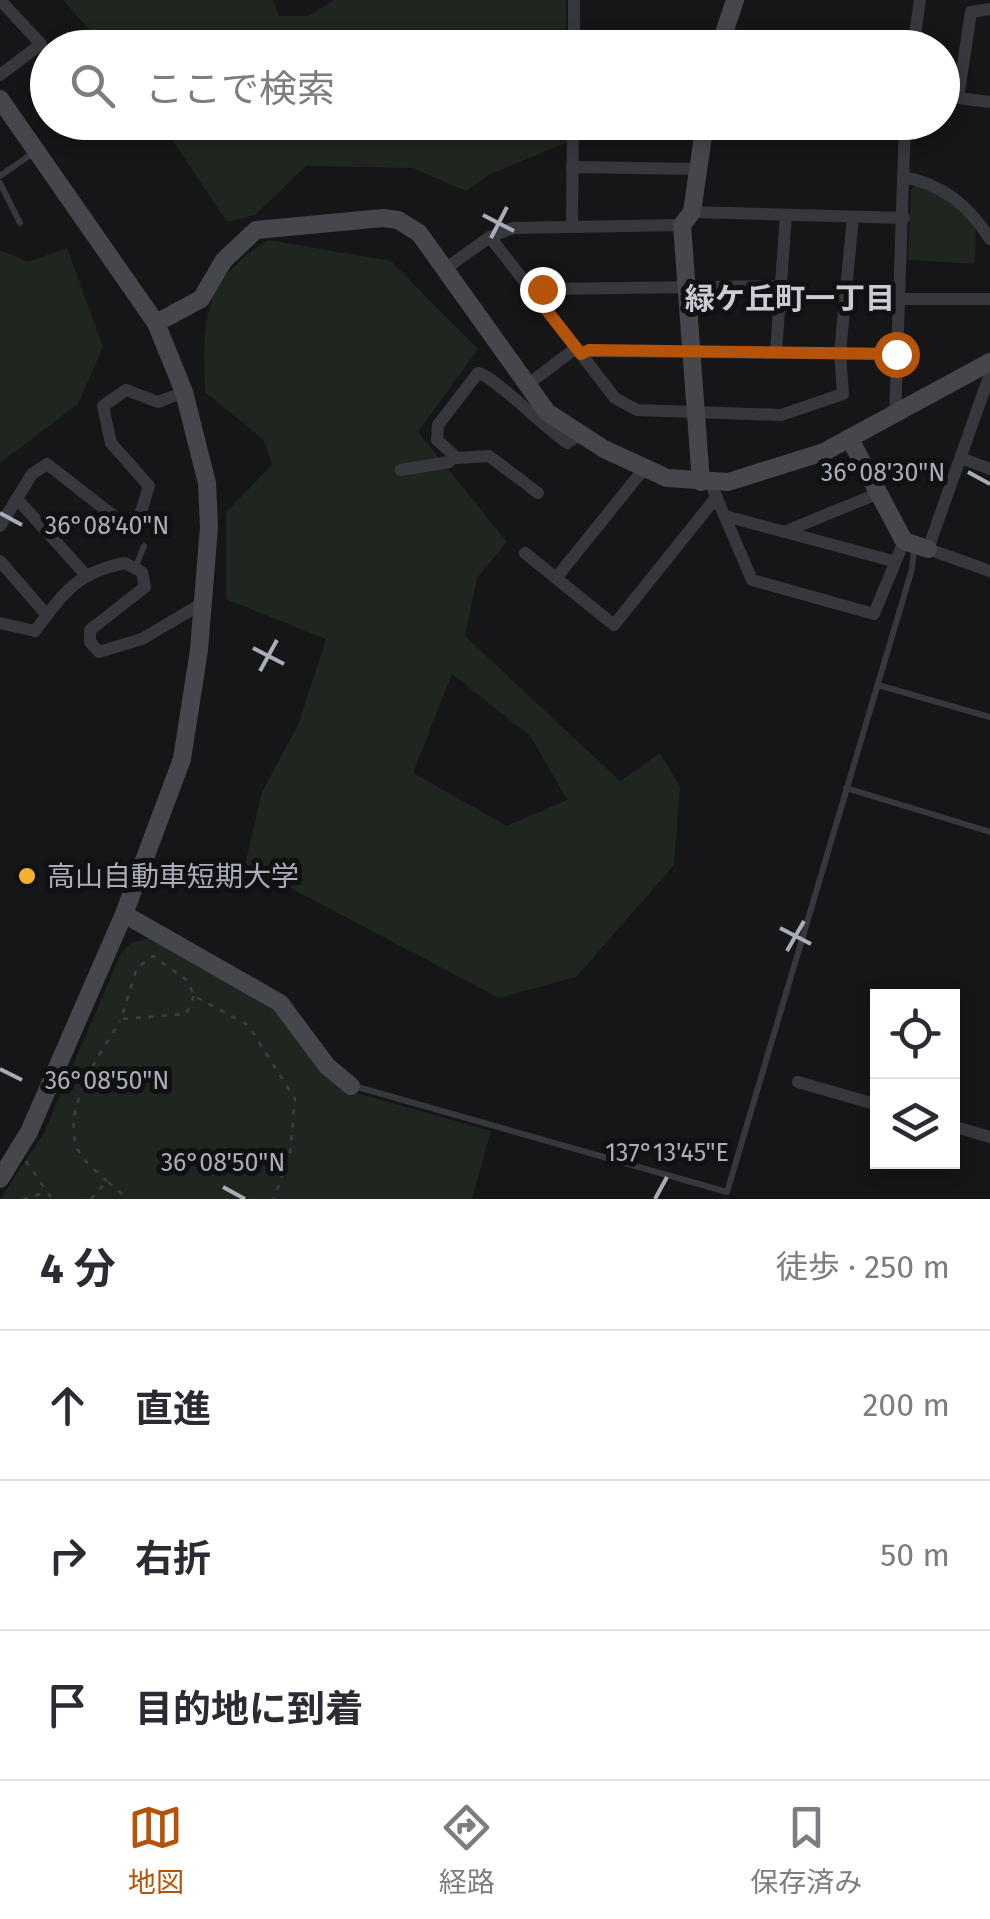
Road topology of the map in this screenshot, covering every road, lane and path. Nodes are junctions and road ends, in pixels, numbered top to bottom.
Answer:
1 (0, 0) edge
2 (574, 0) edge
3 (734, 0) edge
4 (920, 0) edge
5 (990, 10) edge
6 (574, 30) edge
7 (725, 30) edge
8 (916, 30) edge
9 (30, 33) edge
10 (30, 52) edge
11 (0, 75) edge
12 (960, 85) edge
13 (960, 98) edge
14 (0, 99) edge
15 (990, 102) edge
16 (573, 140) edge
17 (702, 140) edge
18 (905, 140) edge
19 (36, 150) junction
20 (572, 167) junction
21 (697, 169) junction
22 (904, 177) junction
23 (0, 179) edge
24 (786, 216) junction
25 (852, 217) junction
26 (904, 218) junction
27 (687, 219) junction
28 (20, 222) dead end
29 (572, 225) junction
30 (490, 237) junction
31 (990, 239) edge
32 (446, 268) junction
33 (781, 286) junction
34 (686, 288) junction
35 (534, 294) junction
36 (900, 299) junction
37 (990, 299) edge
38 (156, 323) junction
39 (579, 352) junction
40 (691, 352) junction
41 (776, 352) junction
42 (840, 353) junction
43 (896, 354) junction
44 (990, 362) edge
45 (990, 374) edge
46 (527, 386) junction
47 (184, 392) junction
48 (696, 412) junction
49 (895, 417) junction
50 (580, 435) junction
51 (851, 441) junction
52 (454, 456) junction
53 (960, 458) junction
54 (990, 469) edge
55 (401, 470) dead end
56 (642, 470) junction
57 (709, 488) junction
58 (538, 492) dead end
59 (879, 493) junction
60 (18, 500) junction
61 (728, 517) junction
62 (0, 526) edge
63 (784, 532) junction
64 (144, 546) dead end
65 (916, 546) junction
66 (525, 553) dead end
67 (893, 560) junction
68 (0, 561) edge
69 (136, 566) junction
70 (989, 566) edge
71 (85, 574) junction
72 (556, 578) junction
73 (203, 603) junction
74 (46, 613) junction
75 (0, 624) edge
76 (878, 685) junction
77 (990, 716) edge
78 (846, 788) junction
79 (990, 832) edge
80 (124, 914) junction
81 (194, 996) junction
82 (120, 1020) junction
83 (798, 1082) dead end
84 (352, 1086) joint
85 (870, 1103) edge
86 (960, 1128) edge
87 (990, 1137) edge
88 (26, 1160) dead end
89 (0, 1179) edge
90 (107, 1181) junction
91 (44, 1194) junction
92 (23, 1199) edge
93 (52, 1199) edge
94 (91, 1199) edge
95 (128, 1199) edge
96 (274, 1199) edge

1 - 9 street
2 - 6 street
3 - 7 street
4 - 8 street
5 - 12 street
10 - 11 street
13 - 15 street
14 - 19 street
16 - 20 street
17 - 21 street
18 - 22 street
19 - 23 lane
19 - 38 street
20 - 21 street
20 - 29 street
21 - 27 street
22 - 26 street
22 - 31 street
23 - 28 lane
24 - 25 street
24 - 27 street
24 - 33 street
25 - 26 street
25 - 42 street
26 - 36 street
27 - 29 street
27 - 34 street
29 - 30 street
30 - 32 street
30 - 35 street
32 - 38 street
32 - 46 street
33 - 34 street
33 - 41 street
34 - 35 street
34 - 40 street
35 - 39 street
36 - 37 street
36 - 43 street
38 - 47 street
39 - 40 street
39 - 46 street
39 - 48 street
40 - 41 street
40 - 48 street
41 - 42 street
42 - 43 street
42 - 48 street
43 - 49 street
44 - 49 street
45 - 53 street
46 - 50 street
47 - 60 street
47 - 73 street
48 - 57 street
49 - 51 street
50 - 52 street
50 - 56 street
51 - 57 street
51 - 59 street
52 - 55 street
52 - 58 street
53 - 54 street
53 - 65 street
56 - 57 street
56 - 72 street
57 - 61 street
57 - 72 street
59 - 63 street
59 - 65 street
60 - 62 street
60 - 71 street
61 - 63 street
61 - 67 street
63 - 67 street
64 - 69 lane
65 - 67 street
65 - 70 street
65 - 76 lane
66 - 72 street
68 - 74 street
69 - 71 street
69 - 73 street
71 - 74 street
73 - 80 street
74 - 75 street
76 - 77 lane
76 - 78 lane
78 - 79 lane
78 - 84 lane
80 - 84 street
80 - 89 street
81 - 82 path
81 - 82 path
81 - 96 path
82 - 90 path
83 - 85 street
86 - 87 street
88 - 91 path
90 - 94 path
90 - 95 path
91 - 92 path
91 - 93 path

